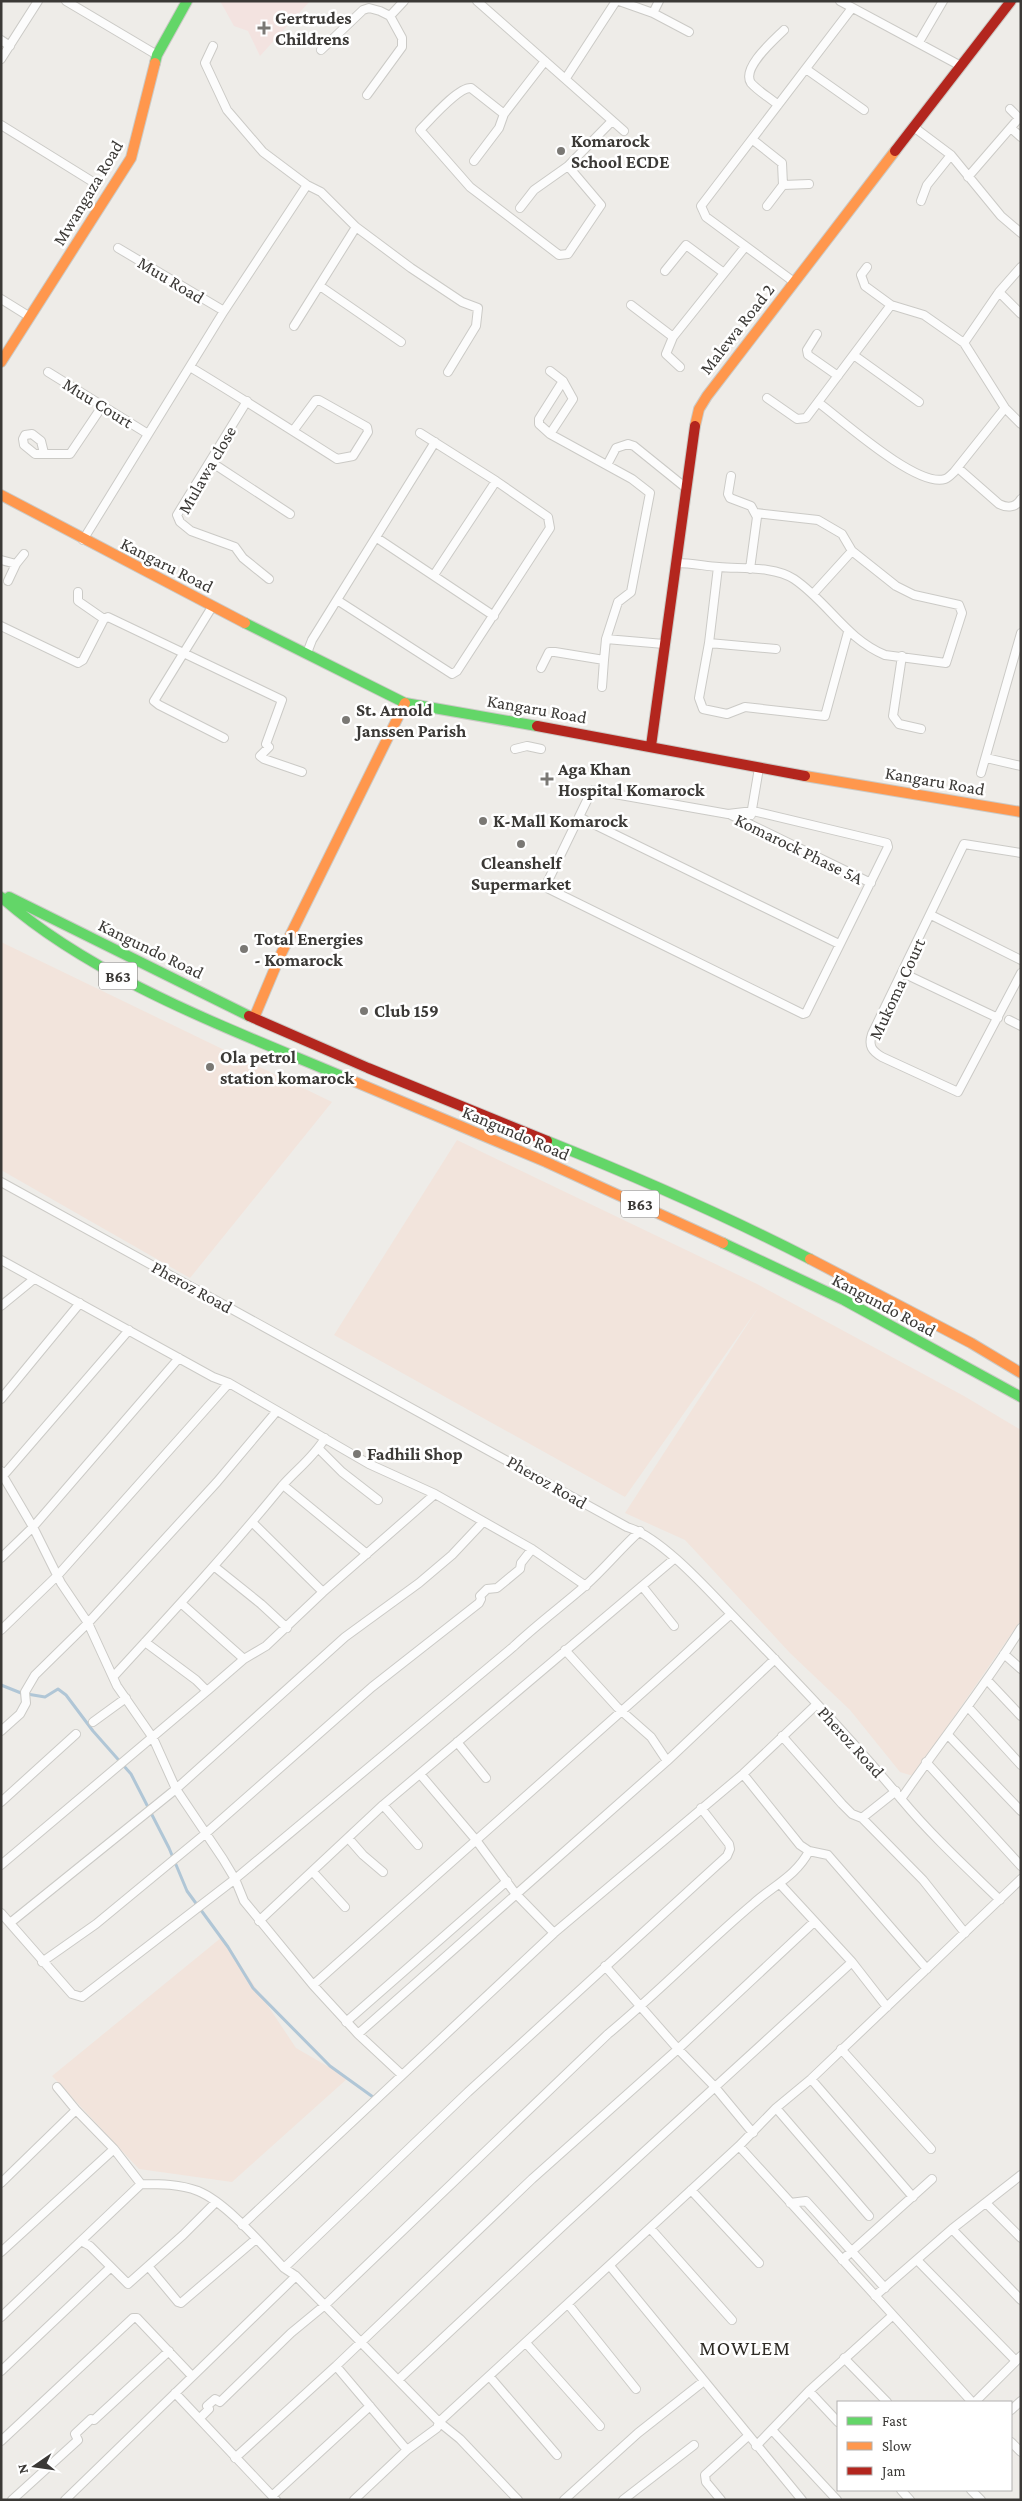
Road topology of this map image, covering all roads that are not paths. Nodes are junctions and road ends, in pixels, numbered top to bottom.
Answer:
1 (38, 1) edge
2 (66, 1) edge
3 (187, 1) edge
4 (404, 1) edge
5 (477, 1) edge
6 (618, 1) edge
7 (659, 1) edge
8 (840, 1) edge
9 (943, 1) edge
10 (1011, 1) edge
11 (487, 4) edge
12 (852, 8) junction
13 (652, 13) junction
14 (390, 16) junction
15 (784, 30) dead end
16 (689, 32) dead end
17 (1, 40) edge
18 (919, 42) junction
19 (10, 46) junction
20 (214, 46) dead end
21 (321, 50) dead end
22 (157, 56) junction
23 (1, 59) edge
24 (545, 61) junction
25 (959, 65) junction
26 (806, 69) junction
27 (566, 78) junction
28 (367, 95) dead end
29 (778, 105) junction
30 (1010, 109) dead end
31 (864, 110) dead end
32 (504, 114) junction
33 (612, 121) junction
34 (1, 124) edge
35 (915, 128) junction
36 (1012, 128) junction
37 (624, 131) dead end
38 (1021, 137) edge
39 (753, 140) junction
40 (951, 155) junction
41 (474, 161) dead end
42 (568, 166) junction
43 (968, 177) junction
44 (93, 182) dead end
45 (809, 184) dead end
46 (307, 185) junction
47 (783, 185) junction
48 (921, 201) dead end
49 (767, 206) dead end
50 (520, 208) dead end
51 (356, 227) junction
52 (1021, 233) edge
53 (745, 247) junction
54 (118, 248) dead end
55 (867, 267) dead end
56 (1021, 267) edge
57 (665, 271) dead end
58 (724, 273) junction
59 (794, 282) junction
60 (320, 286) junction
61 (998, 292) junction
62 (1, 299) edge
63 (890, 305) junction
64 (631, 306) dead end
65 (224, 312) junction
66 (1021, 314) edge
67 (30, 317) junction
68 (294, 326) dead end
69 (817, 334) dead end
70 (673, 337) junction
71 (401, 342) dead end
72 (964, 343) junction
73 (855, 356) junction
74 (1, 362) edge
75 (190, 367) junction
76 (680, 367) dead end
77 (48, 372) dead end
78 (448, 372) dead end
79 (550, 372) dead end
80 (838, 376) junction
81 (563, 381) junction
82 (767, 398) dead end
83 (247, 401) junction
84 (919, 402) dead end
85 (819, 403) junction
86 (103, 405) junction
87 (1005, 408) junction
88 (1021, 424) edge
89 (293, 431) junction
90 (420, 433) dead end
91 (148, 434) junction
92 (550, 434) junction
93 (436, 442) junction
94 (44, 453) dead end
95 (211, 462) junction
96 (606, 465) junction
97 (958, 468) junction
98 (731, 476) dead end
99 (496, 480) junction
100 (686, 488) junction
101 (1, 495) edge
102 (1021, 499) edge
103 (756, 513) junction
104 (290, 514) dead end
105 (377, 538) junction
106 (83, 540) junction
107 (852, 551) junction
108 (24, 554) dead end
109 (1, 560) edge
110 (677, 562) junction
111 (16, 564) junction
112 (718, 567) junction
113 (750, 569) junction
114 (434, 575) junction
115 (269, 579) dead end
116 (8, 581) dead end
117 (78, 592) dead end
118 (813, 594) junction
119 (337, 600) junction
120 (212, 606) junction
121 (494, 616) junction
122 (104, 619) junction
123 (1, 626) edge
124 (848, 632) junction
125 (1021, 633) edge
126 (606, 639) junction
127 (709, 643) junction
128 (664, 644) junction
129 (776, 649) dead end
130 (307, 653) junction
131 (184, 655) junction
132 (902, 656) junction
133 (604, 660) junction
134 (540, 668) dead end
135 (602, 687) dead end
136 (405, 703) junction
137 (921, 729) dead end
138 (224, 738) dead end
139 (651, 746) junction
140 (515, 749) dead end
141 (541, 749) dead end
142 (986, 758) junction
143 (1021, 766) edge
144 (758, 768) junction
145 (302, 772) dead end
146 (981, 773) dead end
147 (753, 811) junction
148 (1021, 812) edge
149 (728, 814) junction
150 (579, 816) junction
151 (747, 822) junction
152 (1021, 853) edge
153 (871, 883) junction
154 (1, 895) edge
155 (932, 915) junction
156 (839, 944) junction
157 (1021, 960) edge
158 (903, 973) junction
159 (1021, 974) edge
160 (254, 1018) junction
161 (998, 1018) junction
162 (1009, 1020) dead end
163 (1021, 1026) edge
164 (1, 1182) edge
165 (1, 1260) edge
166 (34, 1278) junction
167 (80, 1303) junction
168 (1, 1306) edge
169 (129, 1330) junction
170 (179, 1358) junction
171 (1021, 1373) edge
172 (229, 1383) junction
173 (1021, 1397) edge
174 (1, 1399) edge
175 (276, 1412) junction
176 (325, 1438) junction
177 (319, 1449) junction
178 (2, 1475) edge
179 (284, 1485) junction
180 (435, 1494) junction
181 (378, 1500) dead end
182 (482, 1522) junction
183 (252, 1523) junction
184 (33, 1527) junction
185 (640, 1531) junction
186 (532, 1549) junction
187 (367, 1554) junction
188 (1, 1558) edge
189 (674, 1559) junction
190 (215, 1567) junction
191 (58, 1575) junction
192 (586, 1586) junction
193 (642, 1586) junction
194 (323, 1592) junction
195 (182, 1604) junction
196 (731, 1614) junction
197 (88, 1623) junction
198 (674, 1626) dead end
199 (286, 1628) junction
200 (1021, 1628) edge
201 (1, 1630) edge
202 (1018, 1639) edge
203 (145, 1642) junction
204 (565, 1650) junction
205 (1004, 1654) junction
206 (244, 1659) junction
207 (775, 1659) junction
208 (1021, 1669) edge
209 (114, 1677) junction
210 (987, 1680) junction
211 (207, 1691) junction
212 (126, 1698) junction
213 (817, 1704) junction
214 (968, 1707) junction
215 (621, 1710) junction
216 (1021, 1716) edge
217 (92, 1722) dead end
218 (1, 1731) edge
219 (76, 1734) dead end
220 (948, 1735) junction
221 (782, 1736) junction
222 (152, 1738) junction
223 (457, 1742) junction
224 (667, 1761) junction
225 (926, 1762) junction
226 (1021, 1764) edge
227 (420, 1774) junction
228 (743, 1774) junction
229 (486, 1778) dead end
230 (176, 1789) junction
231 (896, 1791) junction
232 (901, 1799) junction
233 (1, 1802) edge
234 (383, 1804) junction
235 (701, 1808) junction
236 (1021, 1811) edge
237 (862, 1818) junction
238 (205, 1834) junction
239 (349, 1839) junction
240 (476, 1840) junction
241 (418, 1845) dead end
242 (809, 1851) junction
243 (1, 1865) edge
244 (1021, 1866) edge
245 (313, 1872) junction
246 (382, 1872) dead end
247 (235, 1879) junction
248 (1021, 1879) edge
249 (508, 1881) junction
250 (780, 1884) junction
251 (515, 1893) junction
252 (1000, 1900) junction
253 (345, 1907) dead end
254 (1, 1912) edge
255 (258, 1921) junction
256 (814, 1922) junction
257 (10, 1923) junction
258 (554, 1933) junction
259 (965, 1933) junction
260 (42, 1962) junction
261 (852, 1962) junction
262 (605, 1966) junction
263 (928, 1969) junction
264 (313, 1984) junction
265 (642, 2006) junction
266 (888, 2006) junction
267 (346, 2022) junction
268 (358, 2034) junction
269 (678, 2049) junction
270 (841, 2049) junction
271 (402, 2075) junction
272 (811, 2079) junction
273 (714, 2086) junction
274 (57, 2087) dead end
275 (776, 2108) junction
276 (76, 2110) junction
277 (753, 2132) junction
278 (739, 2146) junction
279 (114, 2149) junction
280 (931, 2149) dead end
281 (1021, 2175) edge
282 (932, 2179) dead end
283 (1, 2183) edge
284 (141, 2184) junction
285 (691, 2190) junction
286 (912, 2197) junction
287 (216, 2202) junction
288 (790, 2203) junction
289 (986, 2203) junction
290 (869, 2216) dead end
291 (242, 2225) junction
292 (650, 2228) junction
293 (952, 2229) junction
294 (1021, 2238) edge
295 (256, 2239) junction
296 (81, 2241) junction
297 (1, 2252) edge
298 (852, 2252) junction
299 (842, 2260) junction
300 (918, 2261) junction
301 (758, 2263) dead end
302 (111, 2266) junction
303 (148, 2266) junction
304 (610, 2266) junction
305 (284, 2268) junction
306 (296, 2276) junction
307 (886, 2288) junction
308 (875, 2296) junction
309 (1021, 2300) edge
310 (568, 2304) junction
311 (325, 2305) junction
312 (892, 2316) junction
313 (1, 2317) edge
314 (732, 2320) dead end
315 (361, 2342) junction
316 (526, 2343) junction
317 (169, 2352) junction
318 (844, 2358) junction
319 (1018, 2359) edge
320 (336, 2366) junction
321 (1, 2371) edge
322 (192, 2376) junction
323 (490, 2376) junction
324 (398, 2380) junction
325 (704, 2381) junction
326 (636, 2389) dead end
327 (810, 2391) junction
328 (175, 2393) junction
329 (886, 2401) edge
330 (973, 2401) edge
331 (975, 2401) edge
332 (370, 2406) junction
333 (200, 2418) junction
334 (837, 2421) edge
335 (439, 2422) junction
336 (600, 2426) dead end
337 (772, 2430) junction
338 (748, 2436) junction
339 (1, 2441) edge
340 (1012, 2443) edge
341 (694, 2445) dead end
342 (756, 2446) junction
343 (407, 2450) junction
344 (1021, 2452) edge
345 (558, 2455) dead end
346 (235, 2458) junction
347 (972, 2491) edge
348 (274, 2498) edge
349 (12, 2500) edge
350 (65, 2500) edge
351 (354, 2500) edge
352 (518, 2500) edge
353 (564, 2500) edge
354 (623, 2500) edge
355 (721, 2500) edge
356 (802, 2500) edge
357 (837, 2500) edge
358 (981, 2500) edge

1 - 19 street
2 - 22 street
3 - 22 main road, Mwangaza Road
4 - 14 street
5 - 11 street
6 - 13 street
6 - 27 street
7 - 13 street
8 - 12 street
9 - 18 street
10 - 25 main road, Malewa Road 2
11 - 24 street
12 - 18 street
12 - 26 street
13 - 16 street
14 - 21 street
14 - 28 street
15 - 29 street
17 - 19 street
18 - 25 street
19 - 23 street
20 - 46 street
22 - 67 main road, Mwangaza Road
24 - 27 street
24 - 32 street
25 - 35 main road, Malewa Road 2
26 - 29 street
26 - 31 street
27 - 33 street
29 - 39 street
30 - 36 street
32 - 41 street
32 - 42 street
33 - 37 street
33 - 42 street
34 - 44 street
35 - 40 street
35 - 59 main road, Malewa Road 2
36 - 38 street
36 - 43 street
39 - 47 street
39 - 53 street
40 - 43 street
40 - 48 street
42 - 50 street
43 - 52 street
45 - 47 street
46 - 51 street
46 - 65 street
47 - 49 street
51 - 60 street
51 - 78 street
53 - 58 street
53 - 59 street
54 - 65 street, Muu Road
55 - 63 street
56 - 61 street
57 - 58 street
58 - 70 street
59 - 100 main road, Malewa Road 2
60 - 68 street
60 - 71 street
61 - 66 street
61 - 72 street
62 - 67 street
63 - 72 street
63 - 73 street
64 - 70 street
65 - 75 street
67 - 74 main road, Mwangaza Road
69 - 80 street
70 - 76 street
72 - 87 street
73 - 80 street
73 - 84 street
75 - 83 street
75 - 91 street
77 - 86 street, Muu Court
79 - 81 street
80 - 85 street
81 - 92 street
81 - 92 street
82 - 85 street
83 - 89 street
83 - 95 street, Mulawa close
85 - 97 street
86 - 91 street, Muu Court
86 - 94 street
87 - 88 street
87 - 97 street
89 - 89 street
90 - 93 street
91 - 106 street
92 - 96 street
93 - 99 street
93 - 105 street
95 - 104 street
95 - 115 street, Mulawa close
96 - 100 street
96 - 126 street
97 - 102 street
98 - 103 street
99 - 114 street
99 - 121 street
100 - 110 main road, Malewa Road 2
101 - 106 main road, Kangaru Road
103 - 107 street
103 - 113 street
105 - 114 street
105 - 119 street
106 - 120 main road, Kangaru Road
107 - 118 street
107 - 132 street
108 - 111 street
109 - 111 street
110 - 112 street
110 - 128 main road, Malewa Road 2
111 - 116 street
112 - 113 street
112 - 127 street
113 - 118 street
114 - 121 street
117 - 122 street
118 - 124 street
119 - 121 street
119 - 130 street
120 - 130 main road, Kangaru Road
120 - 131 street
122 - 123 street
122 - 131 street
124 - 127 street
124 - 132 street
125 - 142 street
126 - 128 street
126 - 133 street
127 - 129 street
128 - 139 main road, Malewa Road 2
130 - 136 main road, Kangaru Road
131 - 138 street
131 - 145 street
132 - 137 street
133 - 134 street
133 - 135 street
136 - 139 main road, Kangaru Road
136 - 160 main road
139 - 144 main road, Kangaru Road
140 - 141 street
142 - 143 street
142 - 146 street
144 - 147 street
144 - 148 main road, Kangaru Road
147 - 149 street
147 - 151 street
147 - 153 street
149 - 150 street
149 - 151 street, Komarock Phase 5A
150 - 156 street
150 - 156 street
151 - 153 street, Komarock Phase 5A
152 - 155 street, Mukoma Court
153 - 156 street
154 - 160 main road, Kangundo Road / B63
154 - 173 main road, Kangundo Road / B63
155 - 157 street
155 - 158 street, Mukoma Court
158 - 161 street
158 - 161 street, Mukoma Court
159 - 161 street
160 - 171 main road, Kangundo Road / B63
162 - 163 street
164 - 185 street, Pheroz Road
165 - 166 street
166 - 167 street
166 - 168 street
167 - 169 street
167 - 174 street
169 - 170 street
169 - 178 street
170 - 172 street
170 - 184 street
172 - 175 street
172 - 191 street
175 - 176 street
175 - 197 street
176 - 177 street
176 - 180 street
177 - 179 street
177 - 181 street
178 - 184 street
179 - 183 street
179 - 187 street
180 - 182 street
180 - 187 street
182 - 186 street
182 - 230 street
183 - 190 street
183 - 194 street
184 - 188 street
184 - 191 street
185 - 189 street, Pheroz Road
185 - 192 street
186 - 192 street
186 - 238 street
187 - 194 street
189 - 193 street
189 - 196 street, Pheroz Road
190 - 195 street
190 - 199 street
191 - 197 street
191 - 201 street
192 - 247 street
193 - 198 street
193 - 204 street
194 - 199 street
195 - 203 street
195 - 206 street
196 - 207 street, Pheroz Road
196 - 215 street
197 - 209 street
197 - 218 street
199 - 206 street
200 - 202 street
202 - 205 street
203 - 209 street
203 - 211 street
204 - 215 street
204 - 223 street
205 - 208 street
205 - 210 street
206 - 211 street
207 - 213 street, Pheroz Road
207 - 224 street
209 - 212 street
210 - 214 street
210 - 216 street
211 - 222 street
212 - 217 street
212 - 222 street
213 - 221 street
213 - 231 street, Pheroz Road
214 - 220 street
214 - 226 street
215 - 224 street
215 - 240 street
219 - 233 street
220 - 225 street
220 - 236 street
221 - 228 street
221 - 237 street
222 - 230 street
222 - 243 street
223 - 227 street
223 - 229 street
224 - 251 street
225 - 232 street
225 - 244 street
227 - 234 street
227 - 240 street
228 - 235 street
228 - 242 street
230 - 238 street
230 - 257 street
231 - 232 street, Pheroz Road
231 - 237 street
232 - 252 street, Pheroz Road
234 - 239 street
234 - 241 street
235 - 258 street
235 - 262 street
237 - 259 street
238 - 247 street
238 - 260 street
239 - 245 street
239 - 246 street
240 - 249 street
240 - 264 street
242 - 250 street
242 - 263 street
245 - 253 street
245 - 255 street
247 - 255 street
247 - 260 street
248 - 252 street
249 - 251 street
249 - 267 street
250 - 256 street
250 - 265 street
251 - 258 street
251 - 268 street
252 - 259 street
254 - 257 street
255 - 264 street
256 - 261 street
256 - 269 street
257 - 260 street
258 - 271 street
259 - 263 street
261 - 266 street
261 - 273 street
262 - 265 street
262 - 305 street
263 - 266 street
264 - 267 street
265 - 269 street
265 - 311 street
266 - 270 street
267 - 268 street
268 - 271 street
269 - 273 street
269 - 315 street
270 - 272 street
270 - 280 street
271 - 291 street
272 - 275 street
272 - 286 street
273 - 277 street
273 - 324 street
274 - 276 street
275 - 277 street
275 - 290 street
276 - 279 street
276 - 283 street
277 - 278 street
278 - 285 street
278 - 288 street
279 - 284 street
279 - 297 street
281 - 289 street
282 - 286 street
284 - 287 street
284 - 296 street
285 - 292 street
285 - 301 street
286 - 298 street
287 - 291 street
287 - 303 street
288 - 298 street
288 - 299 street
289 - 293 street
289 - 294 street
291 - 295 street
292 - 304 street
292 - 314 street
293 - 300 street
293 - 309 street
295 - 303 street
295 - 305 street
296 - 302 street
296 - 313 street
298 - 299 street
298 - 307 street
299 - 308 street
300 - 307 street
300 - 319 street
302 - 303 street
302 - 321 street
304 - 310 street
304 - 325 street
305 - 306 street
306 - 311 street
306 - 322 street
307 - 308 street
308 - 312 street
310 - 316 street
310 - 326 street
311 - 315 street
311 - 333 street
312 - 318 street
312 - 330 street
315 - 320 street
315 - 324 street
316 - 323 street
316 - 336 street
317 - 322 street
317 - 339 street
317 - 349 street
318 - 327 street
318 - 329 street
319 - 331 street
320 - 332 street
320 - 346 street
322 - 328 street
323 - 335 street
323 - 345 street
324 - 335 street
325 - 338 street
325 - 353 street
327 - 334 street
327 - 337 street
328 - 333 street
328 - 350 street
332 - 343 street
332 - 348 street
333 - 346 street
335 - 343 street
335 - 352 street
337 - 342 street
337 - 357 street
338 - 342 street
338 - 355 street
340 - 344 street
341 - 354 street
342 - 356 street
343 - 351 street
346 - 348 street
347 - 358 street

